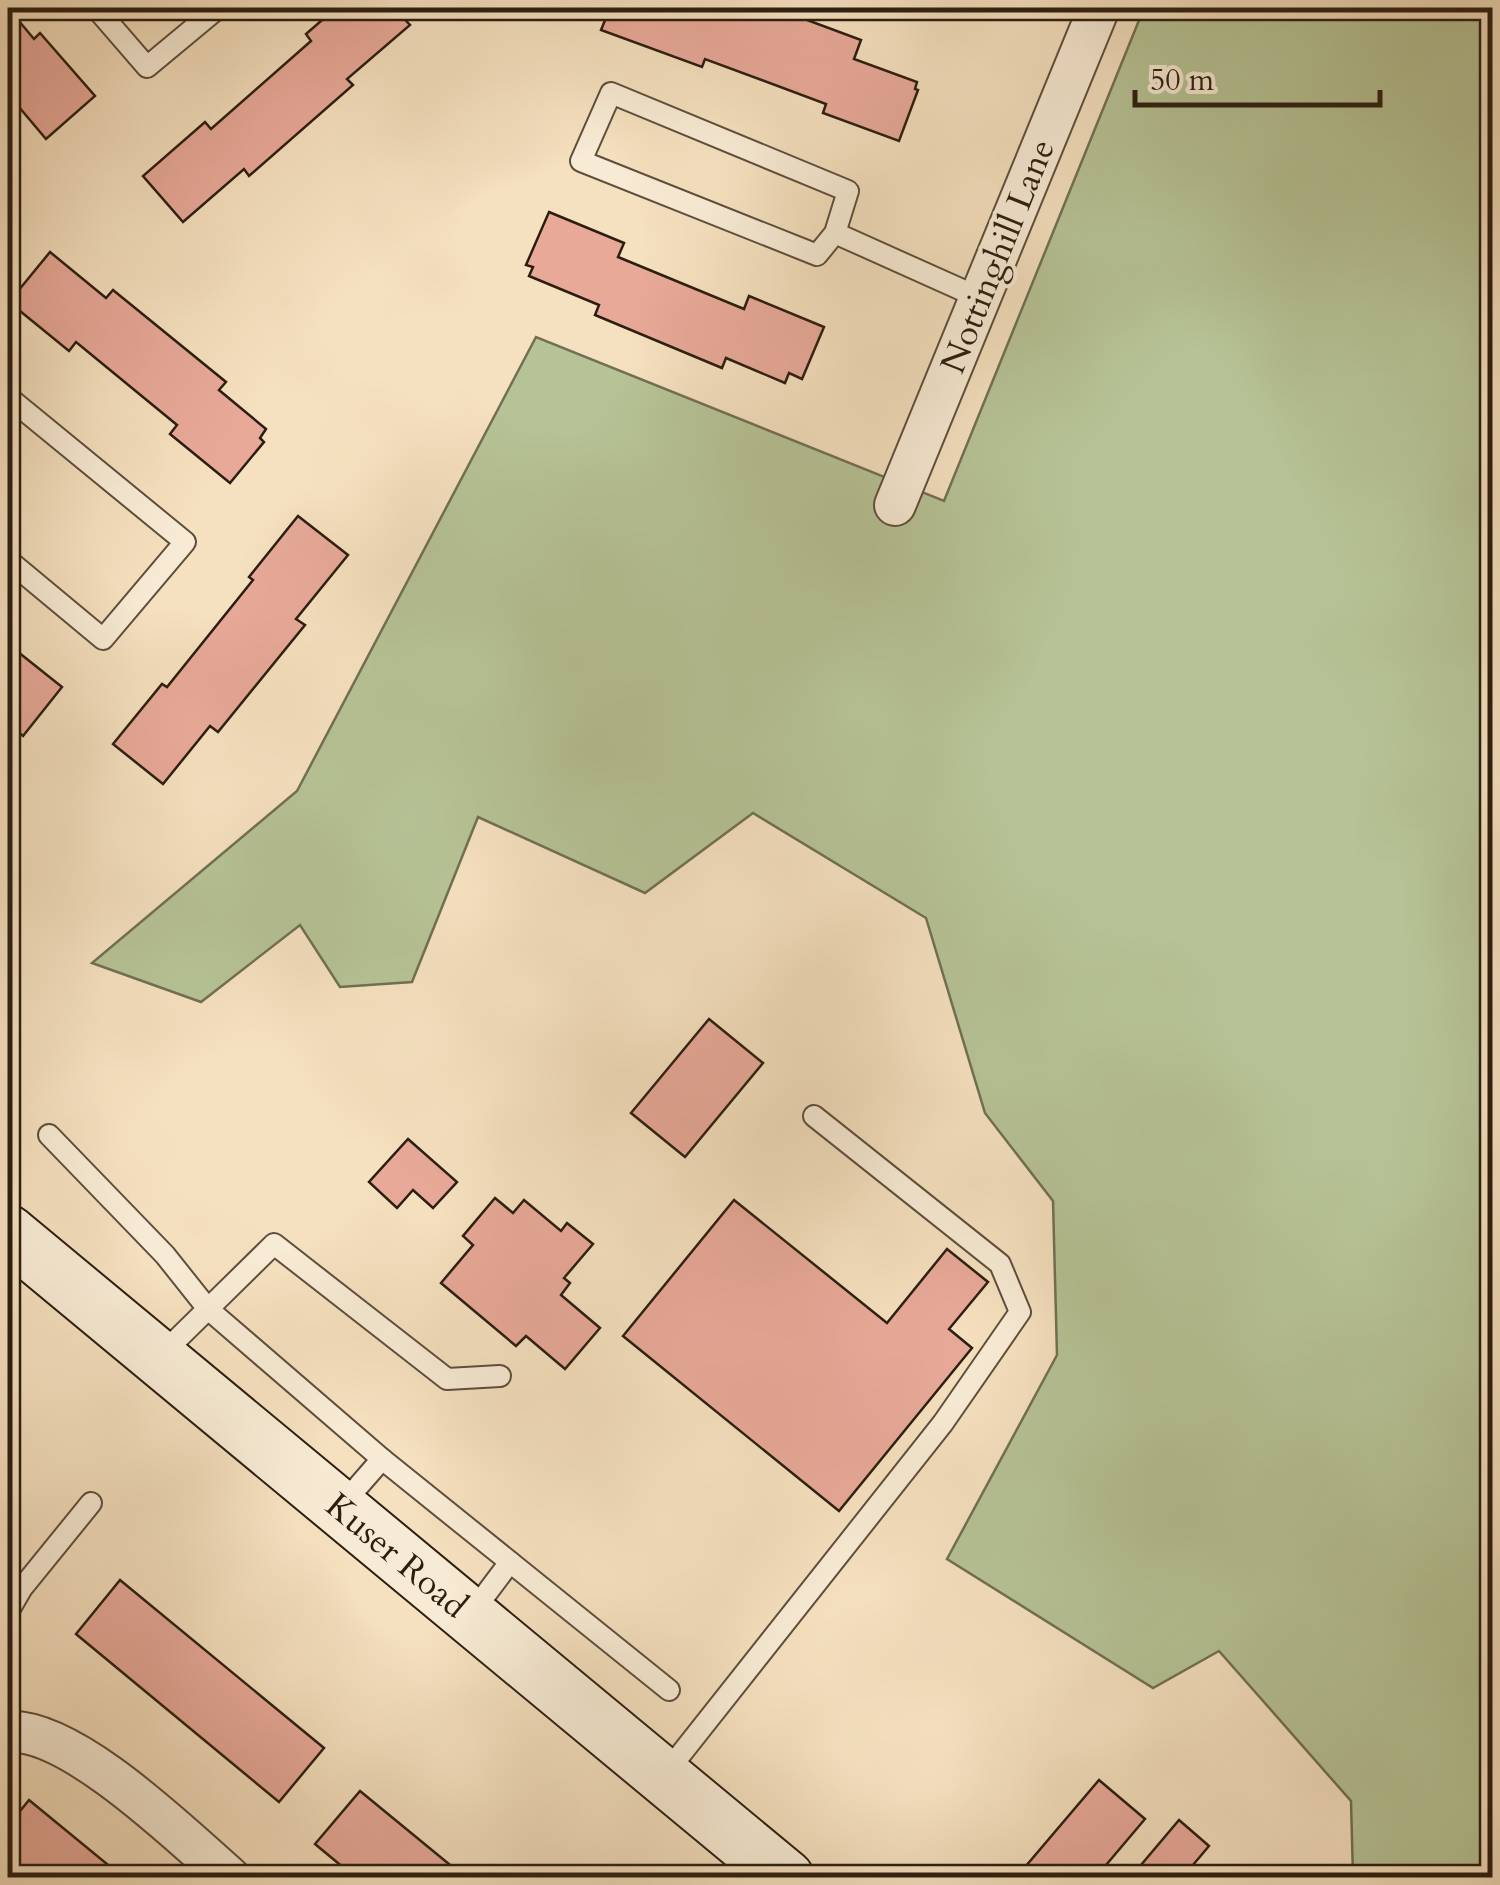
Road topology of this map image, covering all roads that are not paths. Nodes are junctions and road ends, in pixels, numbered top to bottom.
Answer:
1 (96, 8) edge
2 (218, 8) edge
3 (1099, 8) edge
4 (835, 234) junction
5 (980, 298) junction
6 (8, 397) edge
7 (895, 506) dead end
8 (8, 560) edge
9 (814, 1116) dead end
10 (49, 1135) dead end
11 (8, 1233) edge
12 (208, 1308) junction
13 (158, 1358) junction
14 (500, 1376) dead end
15 (382, 1459) junction
16 (90, 1503) dead end
17 (339, 1508) junction
18 (510, 1562) junction
19 (8, 1612) edge
20 (469, 1616) junction
21 (670, 1690) dead end
22 (8, 1732) edge
23 (665, 1775) junction
24 (770, 1875) edge
25 (230, 1878) edge

1 - 2 lane
3 - 5 street, Nottinghill Lane
4 - 4 lane
4 - 5 lane
5 - 7 street, Nottinghill Lane
6 - 8 lane
9 - 23 lane
10 - 12 lane
11 - 13 street, Kuser Road
12 - 13 lane
12 - 14 lane
12 - 15 lane
13 - 17 street, Kuser Road
15 - 17 lane
15 - 18 lane
16 - 19 lane
17 - 20 street, Kuser Road
18 - 20 lane
18 - 21 lane
20 - 23 street, Kuser Road
22 - 25 street
23 - 24 street, Kuser Road

